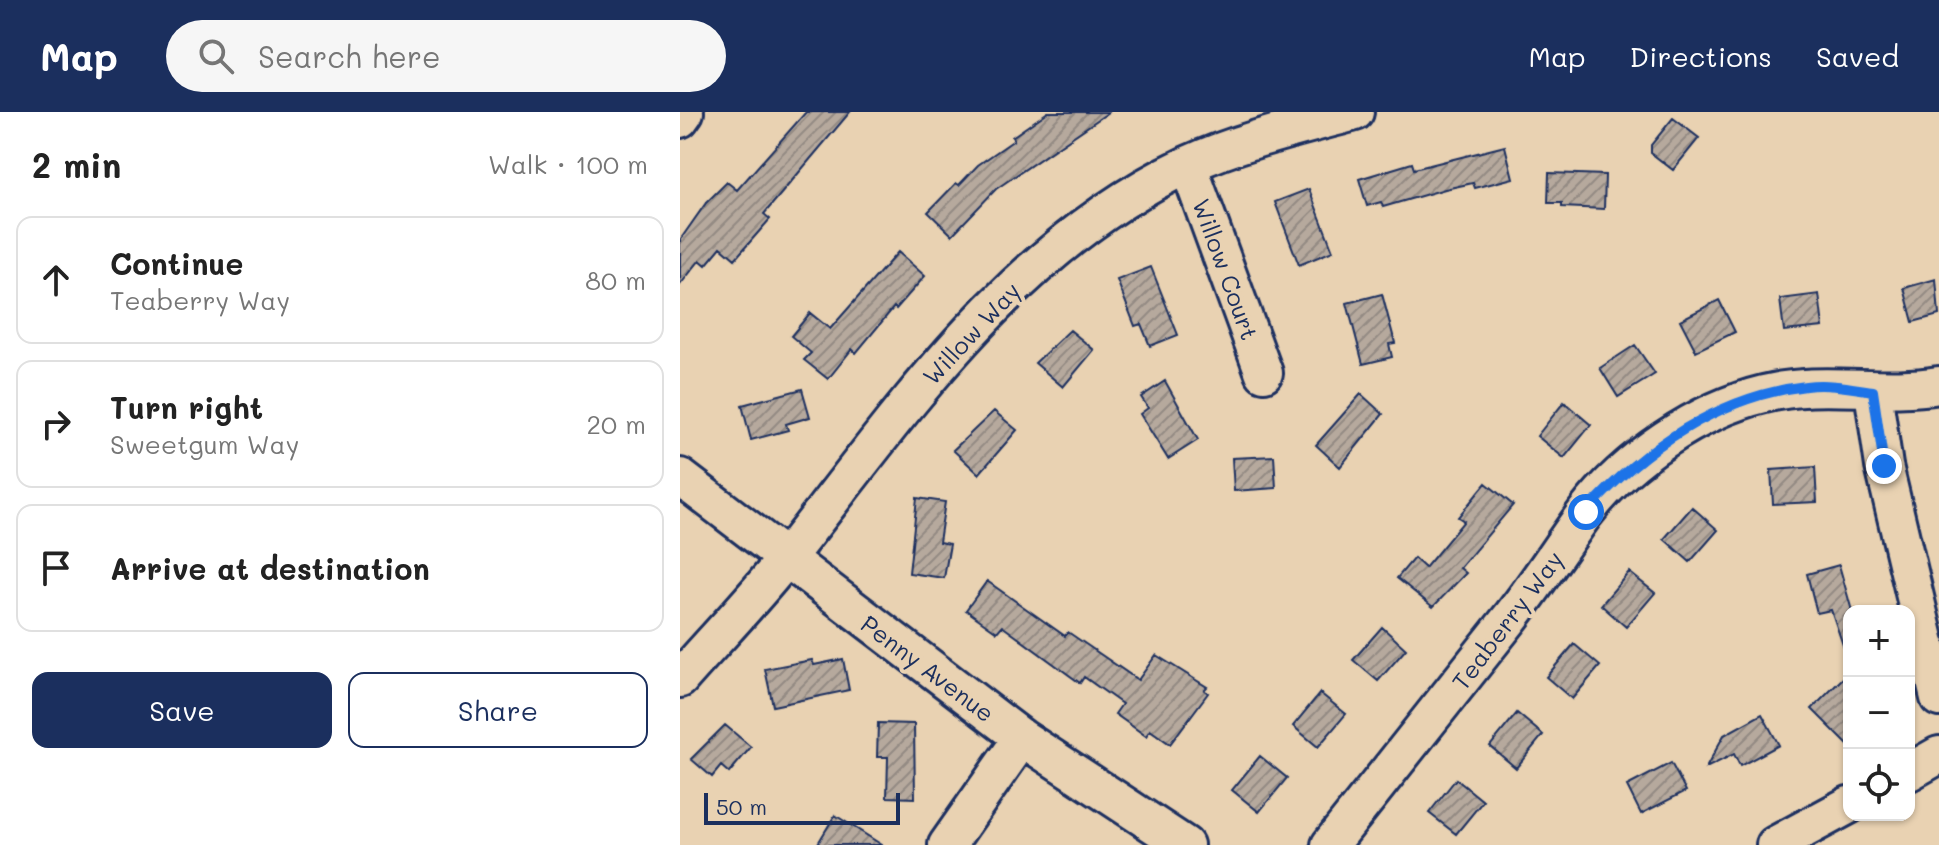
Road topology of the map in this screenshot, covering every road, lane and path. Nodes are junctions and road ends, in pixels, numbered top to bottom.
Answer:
1 (685, 112) edge
2 (1355, 112) edge
3 (680, 119) edge
4 (1188, 165) junction
5 (1264, 373) dead end
6 (1939, 385) edge
7 (1873, 391) junction
8 (680, 477) edge
9 (785, 560) junction
10 (680, 679) edge
11 (1939, 698) edge
12 (1022, 738) junction
13 (1939, 755) edge
14 (1915, 769) edge
15 (1843, 808) edge
16 (947, 845) edge
17 (1185, 845) edge
18 (1330, 845) edge
19 (1775, 845) edge

1 - 3 street
2 - 4 street, Willow Way
4 - 5 street, Willow Court
4 - 9 street, Willow Way
6 - 7 street, Teaberry Way
7 - 11 street
7 - 18 street, Teaberry Way
8 - 9 street, Penny Avenue
9 - 10 street, Willow Way
9 - 12 street, Penny Avenue
12 - 16 street
12 - 17 street, Penny Avenue
13 - 14 street
15 - 19 street

